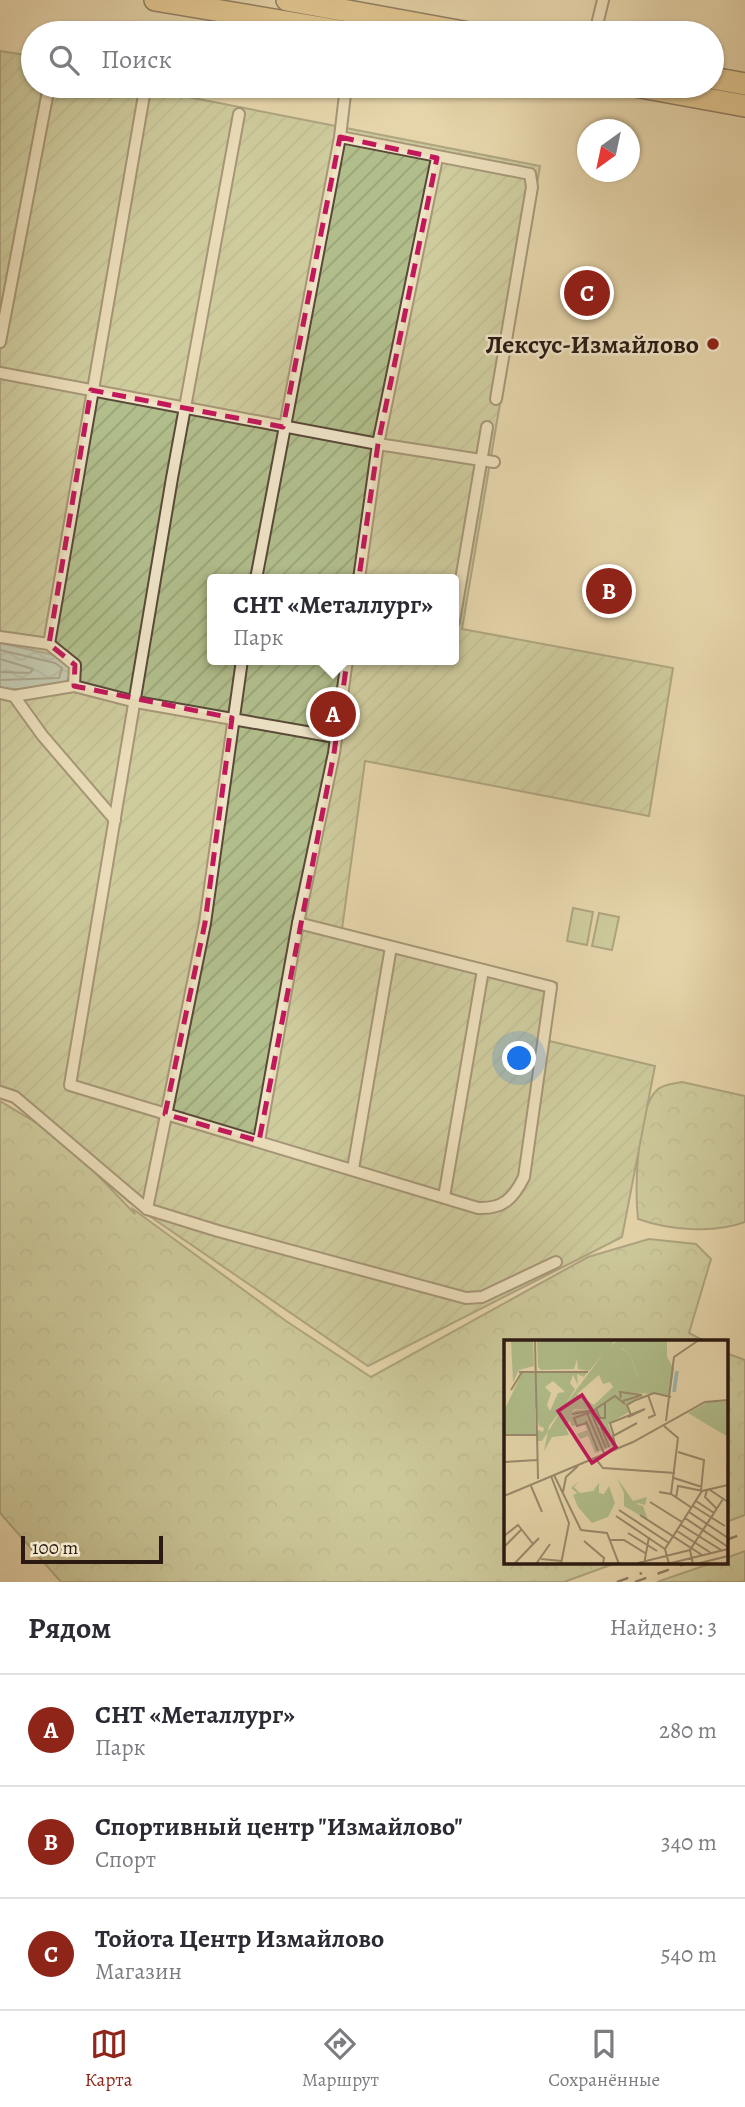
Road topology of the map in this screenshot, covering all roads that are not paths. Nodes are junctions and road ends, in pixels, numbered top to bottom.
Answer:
1 (155, 0) edge
2 (287, 0) edge
3 (603, 0) edge
4 (279, 21) edge
5 (403, 21) edge
6 (598, 21) edge
7 (724, 80) edge
8 (745, 84) edge
9 (47, 98) edge
10 (143, 98) edge
11 (345, 98) edge
12 (701, 98) edge
13 (745, 106) edge
14 (239, 114) dead end
15 (340, 138) junction
16 (437, 158) junction
17 (0, 342) edge
18 (0, 373) edge
19 (91, 390) junction
20 (496, 399) dead end
21 (186, 408) junction
22 (283, 427) junction
23 (487, 427) dead end
24 (378, 444) junction
25 (488, 461) junction
26 (257, 574) edge
27 (360, 574) edge
28 (459, 597) edge
29 (0, 637) edge
30 (49, 644) junction
31 (241, 665) edge
32 (346, 665) edge
33 (74, 686) junction
34 (0, 693) edge
35 (13, 696) junction
36 (136, 702) junction
37 (232, 718) junction
38 (335, 737) junction
39 (116, 820) junction
40 (298, 923) junction
41 (391, 947) junction
42 (484, 970) junction
43 (0, 1092) edge
44 (164, 1114) junction
45 (259, 1141) junction
46 (353, 1169) junction
47 (444, 1197) junction
48 (147, 1209) junction
49 (556, 1262) dead end

1 - 4 highway
2 - 5 highway
3 - 6 street
7 - 8 highway
9 - 17 street
10 - 19 street
11 - 15 street
12 - 13 highway
14 - 21 street
15 - 16 street
15 - 22 street
16 - 20 street
16 - 24 street
18 - 19 street
19 - 21 street
19 - 30 street
21 - 22 street
21 - 36 street
22 - 24 street
22 - 26 street
23 - 25 street
24 - 25 street
24 - 27 street
25 - 28 street
29 - 30 street
30 - 33 street
31 - 37 street
32 - 38 street
33 - 35 street
33 - 36 street
34 - 35 street
35 - 39 street
36 - 37 street
36 - 39 street
37 - 38 street
37 - 44 street
38 - 40 street
39 - 44 street
40 - 41 street
40 - 45 street
41 - 42 street
41 - 46 street
42 - 47 street
42 - 47 street
43 - 48 street
44 - 45 street
44 - 48 street
45 - 46 street
46 - 47 street
48 - 49 street

